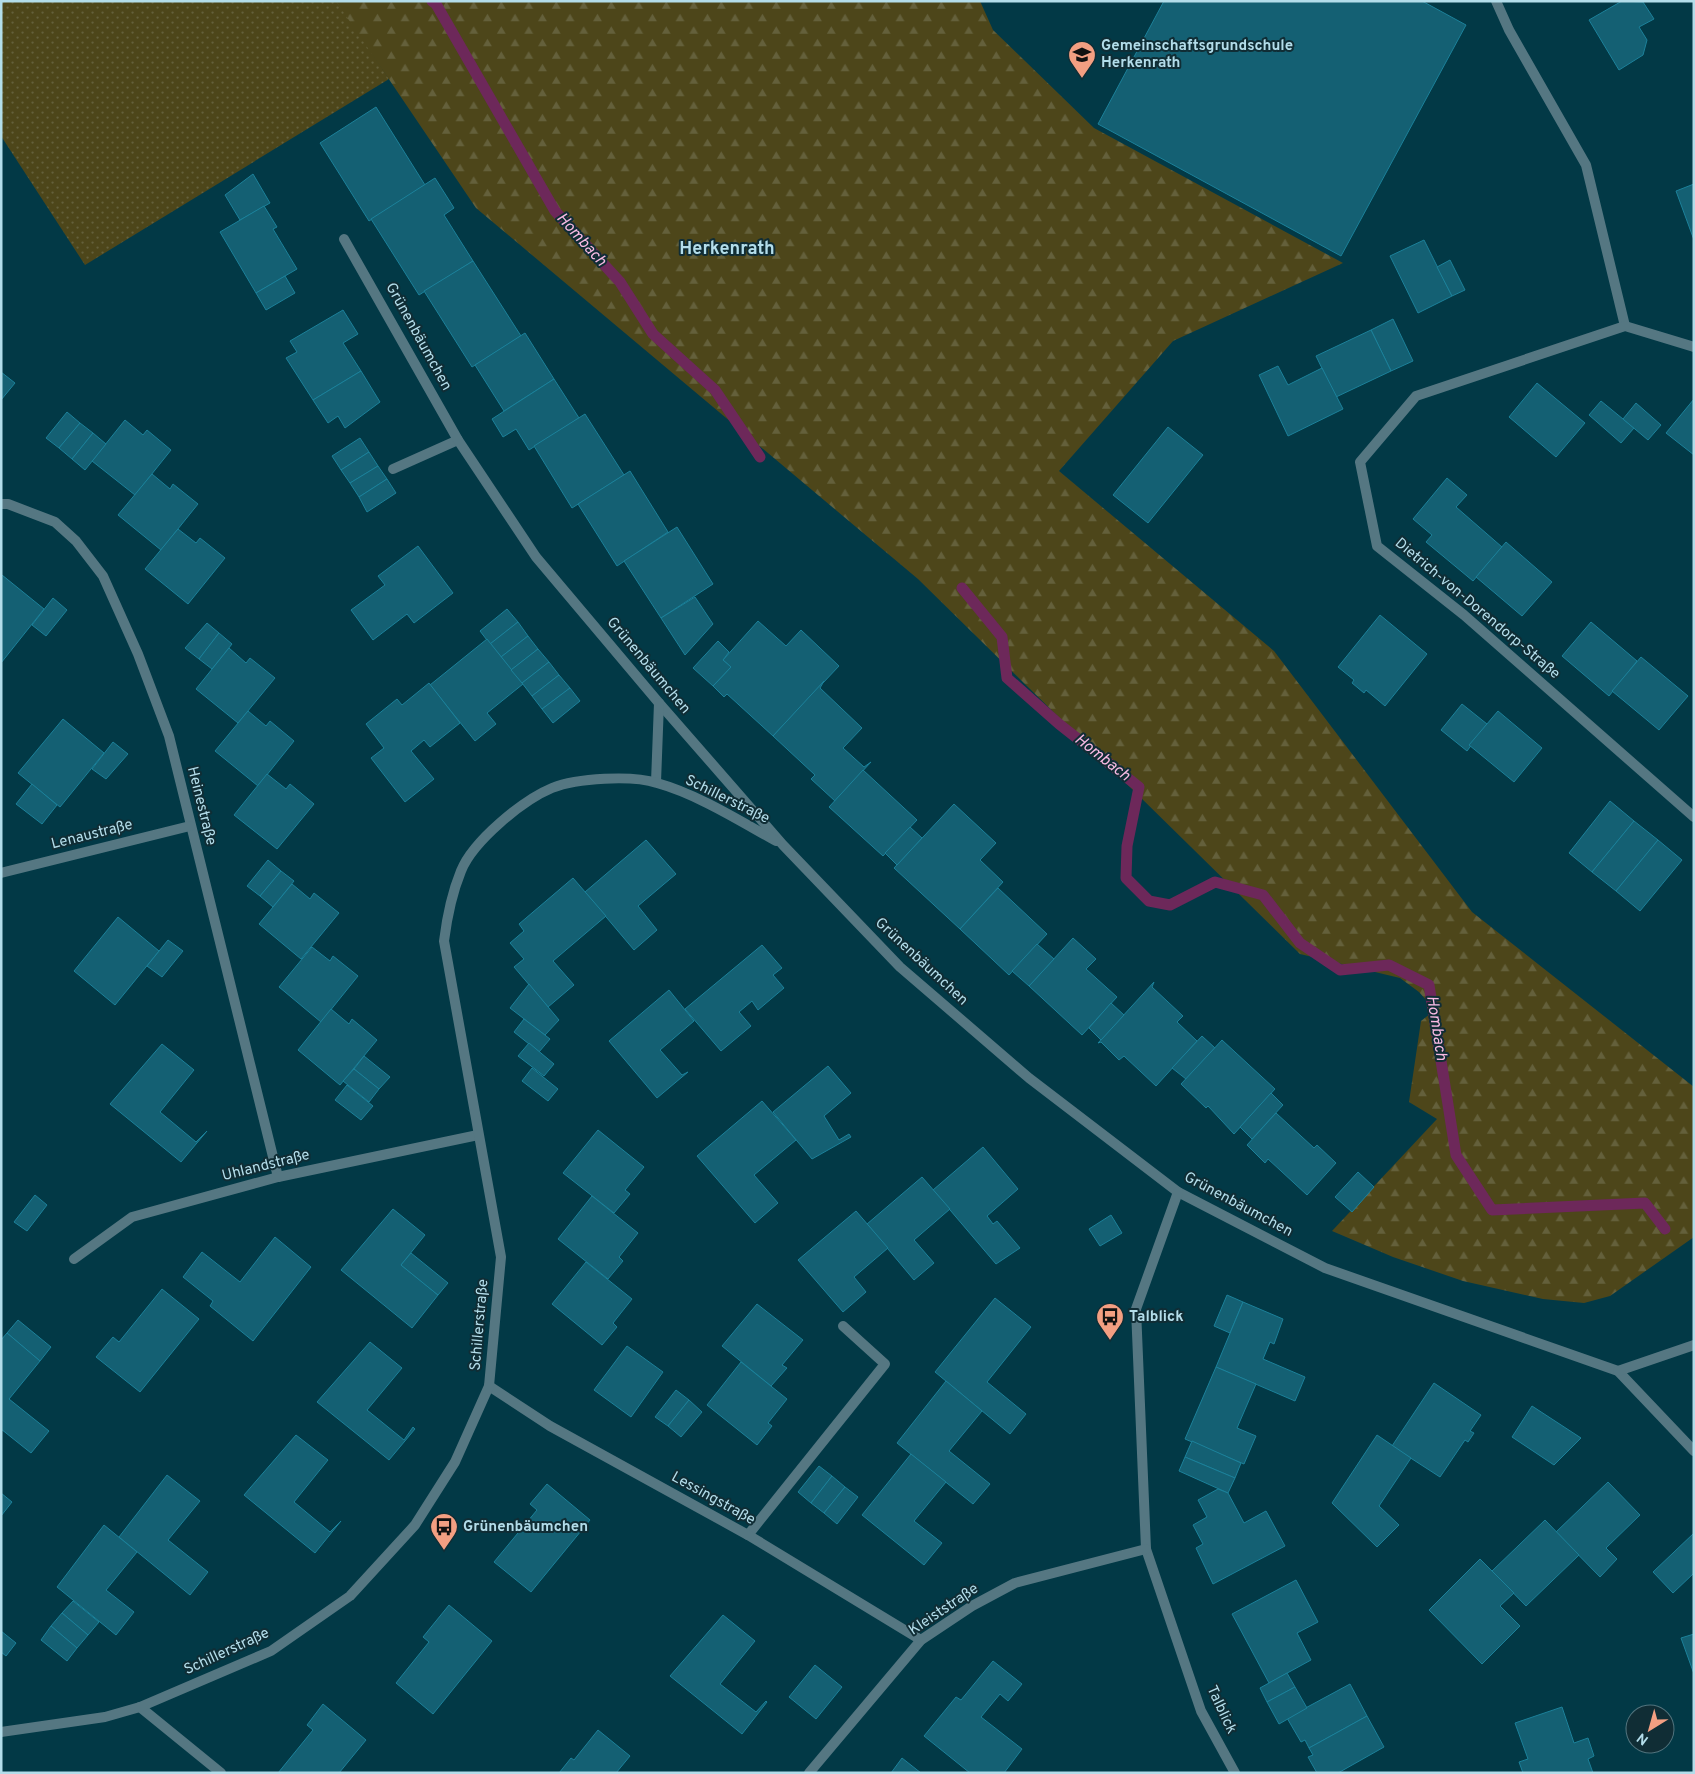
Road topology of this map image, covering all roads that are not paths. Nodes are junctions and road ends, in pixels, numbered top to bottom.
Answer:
1 (1496, 1) edge
2 (344, 239) dead end
3 (1625, 326) junction
4 (1694, 346) edge
5 (458, 440) junction
6 (394, 469) dead end
7 (1, 504) edge
8 (659, 704) junction
9 (656, 782) junction
10 (1694, 817) edge
11 (190, 826) junction
12 (783, 845) junction
13 (1, 873) edge
14 (478, 1135) junction
15 (278, 1178) junction
16 (1178, 1192) junction
17 (74, 1259) dead end
18 (843, 1326) dead end
19 (1694, 1345) edge
20 (1618, 1371) junction
21 (489, 1386) junction
22 (1694, 1451) edge
23 (748, 1535) junction
24 (1146, 1549) junction
25 (921, 1640) junction
26 (140, 1707) junction
27 (1, 1732) edge
28 (221, 1773) edge
29 (809, 1773) edge
30 (1235, 1773) edge

1 - 3 street
2 - 5 street, Grünenbäumchen
3 - 4 street
3 - 10 street, Dietrich-von-Dorendorp-Straße
5 - 6 street
5 - 8 street, Grünenbäumchen
7 - 11 street, Heinestraße
8 - 9 street
8 - 12 street, Grünenbäumchen
9 - 12 street, Schillerstraße
9 - 14 street, Schillerstraße
11 - 13 street, Lenaustraße
11 - 15 street, Heinestraße
12 - 16 street, Grünenbäumchen
14 - 15 street, Uhlandstraße
14 - 21 street, Schillerstraße
15 - 17 street, Uhlandstraße
16 - 20 street, Grünenbäumchen
16 - 24 street, Talblick
18 - 23 street
19 - 20 street
20 - 22 street, Grünenbäumchen
21 - 23 street, Lessingstraße
21 - 26 street, Schillerstraße
23 - 25 street, Lessingstraße
24 - 25 street, Kleiststraße
24 - 30 street, Talblick
25 - 29 street, Kleiststraße
26 - 27 street, Schillerstraße
26 - 28 street

